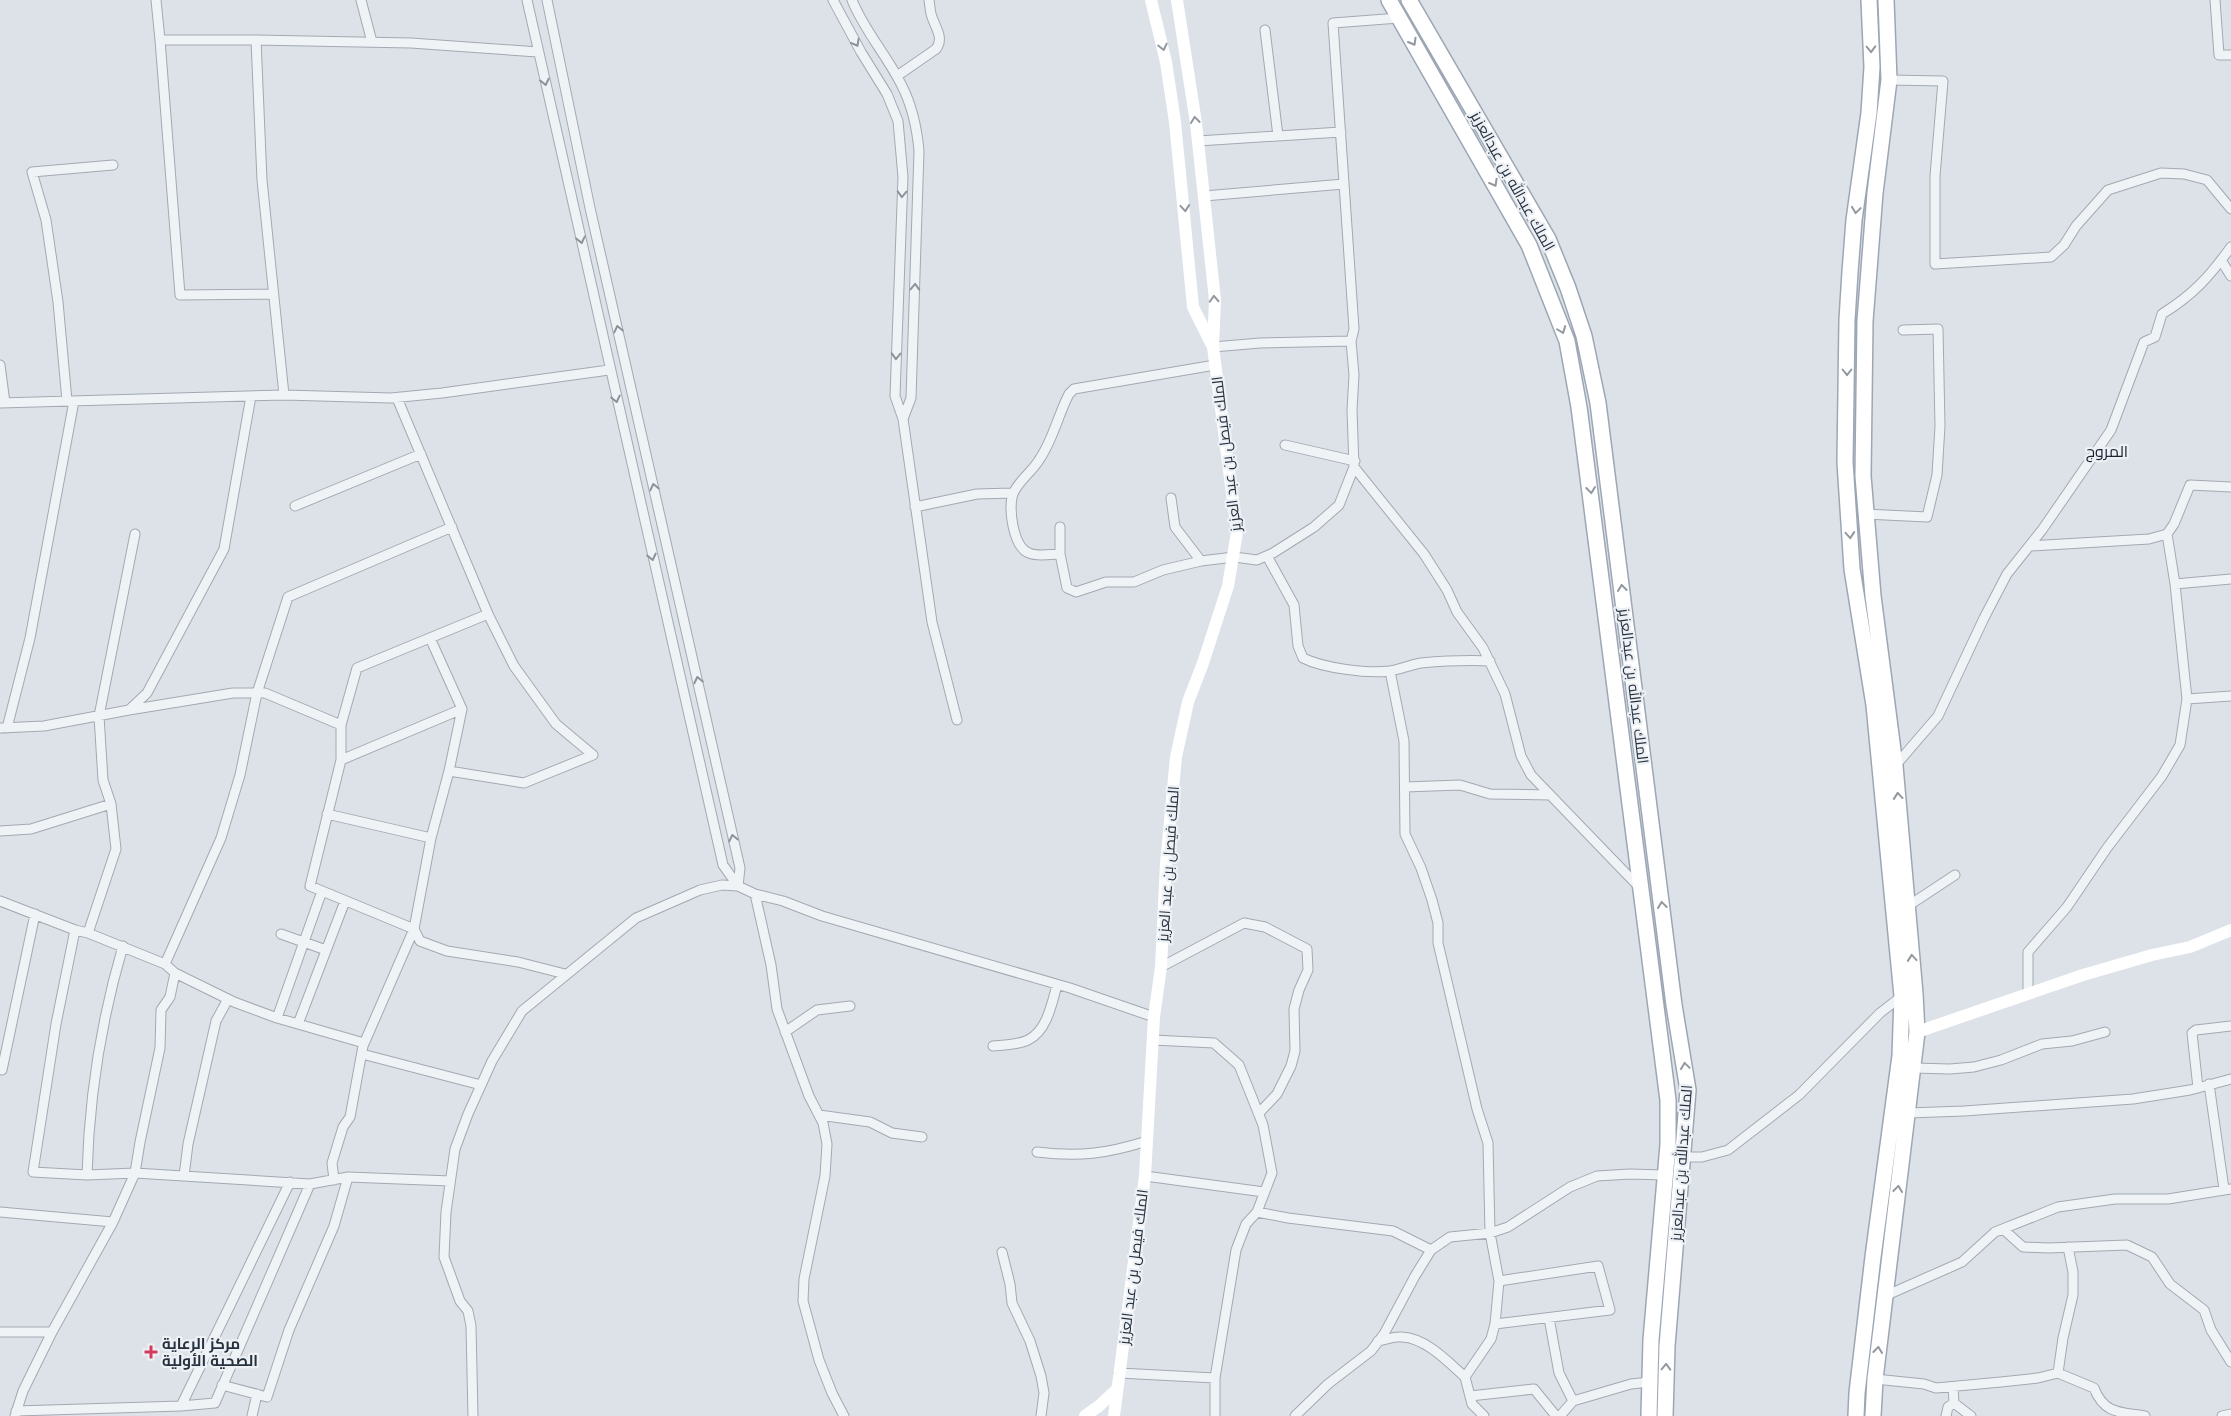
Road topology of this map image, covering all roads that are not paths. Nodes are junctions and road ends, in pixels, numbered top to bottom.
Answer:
1 (156, 0) edge
2 (361, 0) edge
3 (527, 0) edge
4 (546, 0) edge
5 (833, 0) edge
6 (852, 0) edge
7 (929, 0) edge
8 (1151, 0) edge
9 (1177, 0) edge
10 (1389, 0) edge
11 (1409, 0) edge
12 (1869, 0) edge
13 (1886, 0) edge
14 (2215, 0) edge
15 (1399, 18) junction
16 (1266, 30) dead end
17 (160, 40) junction
18 (256, 40) junction
19 (372, 42) junction
20 (538, 52) junction
21 (2231, 55) edge
22 (896, 76) junction
23 (1889, 80) junction
24 (1341, 132) junction
25 (1278, 136) junction
26 (1198, 141) junction
27 (113, 164) dead end
28 (1344, 184) junction
29 (1204, 196) junction
30 (2231, 209) edge
31 (2231, 247) edge
32 (2221, 260) junction
33 (2231, 276) edge
34 (274, 294) junction
35 (1847, 320) junction
36 (1865, 321) junction
37 (1903, 330) dead end
38 (1351, 341) junction
39 (1213, 348) junction
40 (0, 365) edge
41 (1215, 366) junction
42 (609, 370) junction
43 (284, 395) junction
44 (251, 396) junction
45 (397, 398) junction
46 (71, 401) junction
47 (3, 403) edge
48 (903, 419) junction
49 (1285, 445) dead end
50 (421, 454) junction
51 (1355, 464) junction
52 (2231, 487) edge
53 (1013, 493) junction
54 (1170, 498) dead end
55 (296, 506) dead end
56 (915, 507) junction
57 (1865, 514) junction
58 (452, 527) junction
59 (1060, 527) dead end
60 (135, 534) dead end
61 (2167, 534) junction
62 (2030, 546) junction
63 (1060, 554) junction
64 (1267, 556) junction
65 (1234, 557) junction
66 (1201, 561) junction
67 (2231, 578) edge
68 (2175, 584) junction
69 (488, 614) junction
70 (430, 638) junction
71 (1490, 661) junction
72 (1390, 671) junction
73 (257, 693) junction
74 (2231, 696) edge
75 (2187, 699) junction
76 (462, 709) junction
77 (129, 710) junction
78 (98, 716) junction
79 (957, 720) dead end
80 (341, 725) junction
81 (4, 728) edge
82 (340, 760) junction
83 (1895, 766) junction
84 (449, 771) junction
85 (1405, 787) junction
86 (1550, 795) junction
87 (111, 804) junction
88 (327, 814) junction
89 (0, 832) edge
90 (431, 838) junction
91 (1955, 875) dead end
92 (738, 886) junction
93 (1641, 890) junction
94 (322, 891) junction
95 (755, 894) junction
96 (0, 901) edge
97 (345, 901) junction
98 (1908, 906) junction
99 (35, 914) junction
100 (414, 929) junction
101 (75, 930) junction
102 (2231, 930) edge
103 (88, 933) junction
104 (281, 934) dead end
105 (304, 943) junction
106 (123, 946) junction
107 (326, 950) junction
108 (164, 964) junction
109 (1160, 967) junction
110 (176, 973) junction
111 (565, 974) junction
112 (1057, 985) junction
113 (2028, 994) junction
114 (1909, 995) junction
115 (228, 999) junction
116 (850, 1006) dead end
117 (1154, 1017) junction
118 (277, 1018) junction
119 (298, 1024) junction
120 (2231, 1026) edge
121 (785, 1032) junction
122 (1917, 1032) junction
123 (2105, 1032) dead end
124 (1153, 1040) junction
125 (364, 1043) junction
126 (993, 1046) dead end
127 (362, 1054) junction
128 (1913, 1068) junction
129 (2, 1070) dead end
130 (2231, 1079) edge
131 (2210, 1084) junction
132 (481, 1085) junction
133 (2198, 1088) junction
134 (1259, 1113) junction
135 (1908, 1113) junction
136 (818, 1116) junction
137 (922, 1137) dead end
138 (1147, 1141) junction
139 (1037, 1152) dead end
140 (1683, 1157) junction
141 (135, 1173) junction
142 (87, 1175) junction
143 (1664, 1175) junction
144 (184, 1176) junction
145 (1144, 1176) junction
146 (348, 1178) junction
147 (334, 1180) junction
148 (450, 1181) junction
149 (290, 1182) junction
150 (310, 1184) junction
151 (2227, 1189) edge
152 (1264, 1192) junction
153 (0, 1212) edge
154 (1257, 1212) junction
155 (113, 1222) junction
156 (2003, 1229) junction
157 (1490, 1233) junction
158 (2068, 1248) junction
159 (1431, 1250) junction
160 (1002, 1252) dead end
161 (1499, 1280) junction
162 (1885, 1296) junction
163 (1549, 1318) junction
164 (1495, 1324) junction
165 (0, 1332) edge
166 (52, 1332) junction
167 (1378, 1342) junction
168 (2231, 1362) edge
169 (1119, 1372) junction
170 (2058, 1372) junction
171 (1465, 1377) junction
172 (1215, 1378) junction
173 (1875, 1379) junction
174 (1650, 1382) junction
175 (222, 1384) junction
176 (1953, 1387) junction
177 (1117, 1389) junction
178 (257, 1394) junction
179 (1470, 1396) junction
180 (1573, 1401) junction
181 (1954, 1403) junction
182 (180, 1406) junction
183 (15, 1414) edge
184 (2231, 1414) edge
185 (252, 1416) edge
186 (473, 1416) edge
187 (844, 1416) edge
188 (1042, 1416) edge
189 (1084, 1416) edge
190 (1114, 1416) edge
191 (1215, 1416) edge
192 (1295, 1416) edge
193 (1484, 1416) edge
194 (1556, 1416) edge
195 (1560, 1416) edge
196 (1649, 1416) edge
197 (1665, 1416) edge
198 (1856, 1416) edge
199 (1873, 1416) edge
200 (1946, 1416) edge
201 (1971, 1416) edge
202 (2145, 1416) edge
203 (2222, 1416) edge

1 - 17 street
2 - 19 street
3 - 20 street
92 -> 4 street
5 -> 48 street
6 - 22 street
7 - 22 street
8 -> 39 street, الملك فيصل بن عبد العزيز
26 -> 9 street, الملك فيصل بن عبد العزيز
10 - 15 main road, الملك عبدالله بن عبدالعزيز
140 -> 11 main road, الملك عبدالله بن عبدالعزيز
12 -> 35 main road
13 - 23 main road
14 - 21 street
15 - 24 street
15 -> 93 main road, الملك عبدالله بن عبدالعزيز
16 - 25 street
17 - 18 street
17 - 34 street
18 - 19 street
18 - 34 street
19 - 20 street
20 -> 42 street
48 -> 22 street
23 - 30 street
23 - 36 main road
24 - 25 street
24 - 28 street
25 - 26 street
26 - 29 street, الملك فيصل بن عبد العزيز
27 - 46 street
28 - 29 street
28 - 38 street
39 -> 29 street, الملك فيصل بن عبد العزيز
31 - 32 street
32 - 33 street
32 - 62 street
34 - 43 street
35 - 36 main road
35 -> 114 main road
36 - 57 main road
37 - 57 street
38 - 39 street
38 - 51 street
39 - 41 street, الملك فيصل بن عبد العزيز
40 - 47 street
41 - 53 street
41 - 65 street, الملك فيصل بن عبد العزيز
42 - 45 street
42 -> 92 street
43 - 44 street
43 - 45 street
44 - 46 street
44 - 77 street
45 - 50 street
46 - 47 street
46 - 81 street
48 - 56 street
49 - 51 street
50 - 55 street
50 - 58 street
51 - 64 street
51 - 71 street
52 - 61 street
53 - 56 street
53 - 63 street
54 - 66 street
56 - 79 street
57 - 83 main road
58 - 69 street
58 - 73 street
59 - 63 street
60 - 78 street
61 - 62 street
61 - 68 street
62 - 83 street
63 - 66 street
64 - 65 street
64 - 72 street
65 - 66 street
65 - 109 street, الملك فيصل بن عبد العزيز
67 - 68 street
68 - 75 street
69 - 70 street
69 - 84 street
70 - 76 street
70 - 80 street
71 - 72 street
71 - 86 street
72 - 85 street
73 - 77 street
73 - 80 street
73 - 108 street
74 - 75 street
75 - 113 street
76 - 82 street
76 - 84 street
77 - 78 street
78 - 81 street
78 - 87 street
80 - 82 street
82 - 88 street
98 -> 83 main road
84 - 90 street
85 - 86 street
85 - 157 street
86 - 93 street
87 - 89 street
87 - 103 street
88 - 90 street
88 - 94 street
90 - 100 street
91 - 98 street
92 - 95 street
92 - 111 street
93 - 143 main road, الملك عبدالله بن عبدالعزيز
94 - 97 street
94 - 105 street
95 - 112 street
95 - 121 street
96 - 99 street
97 - 100 street
97 - 107 street
114 -> 98 main road
99 - 101 street
99 - 129 street
100 - 111 street
100 - 125 street
101 - 103 street
101 - 142 street
102 - 113 street
103 - 106 street
104 - 105 street
105 - 107 street
105 - 118 street
106 - 108 street
106 - 142 street
107 - 119 street
108 - 110 street
109 - 117 street, الملك فيصل بن عبد العزيز
109 - 134 street
110 - 115 street
110 - 141 street
111 - 132 street
112 - 117 street
112 - 126 street
113 - 122 street
114 - 122 main road
114 - 140 street
114 - 198 main road
115 - 118 street
115 - 144 street
116 - 121 street
117 - 124 street, الملك فيصل بن عبد العزيز
118 - 119 street
119 - 125 street
120 - 133 street
121 - 136 street
122 - 128 main road
123 - 128 street
124 - 134 street
124 - 138 street, الملك فيصل بن عبد العزيز
125 - 127 street
127 - 132 street
127 - 147 street
128 - 135 main road
130 - 131 street
131 - 133 street
131 - 151 street
132 - 148 street
133 - 135 street
134 - 152 street
162 -> 135 main road
136 - 137 street
136 - 187 street
138 - 139 street
138 - 145 street, الملك فيصل بن عبد العزيز
197 -> 140 main road, الملك عبدالله بن عبدالعزيز
141 - 142 street
141 - 144 street
141 - 155 street
143 - 157 street
143 - 174 main road, الملك عبدالله بن عبدالعزيز
144 - 149 street
145 - 152 street
145 - 169 street, الملك فيصل بن عبد العزيز
146 - 147 street
146 - 148 street
146 - 178 street
147 - 150 street
148 - 186 street
149 - 150 street
149 - 182 street
150 - 175 street
151 - 156 street
152 - 154 street
153 - 155 street
154 - 159 street
154 - 172 street
155 - 166 street
156 - 158 street
156 - 162 street
157 - 159 street
157 - 161 street
158 - 168 street
158 - 170 street
159 - 167 street
160 - 188 street
161 - 163 street
161 - 164 street
173 -> 162 main road
163 - 164 street
163 - 180 street
164 - 171 street
165 - 166 street
166 - 183 street
167 - 171 street
167 - 192 street
169 - 172 street
169 - 177 street, الملك فيصل بن عبد العزيز
170 - 176 street
170 - 202 street
171 - 179 street
172 - 191 street
173 - 176 street
173 - 199 main road
174 - 180 street
174 - 196 main road, الملك عبدالله بن عبدالعزيز
175 - 178 street
175 - 182 street
176 - 181 street
177 - 189 street
177 - 190 street, الملك فيصل بن عبد العزيز
178 - 185 street
179 - 193 street
179 - 194 street
180 - 195 street
181 - 200 street
181 - 201 street
182 - 183 street
184 - 203 street

